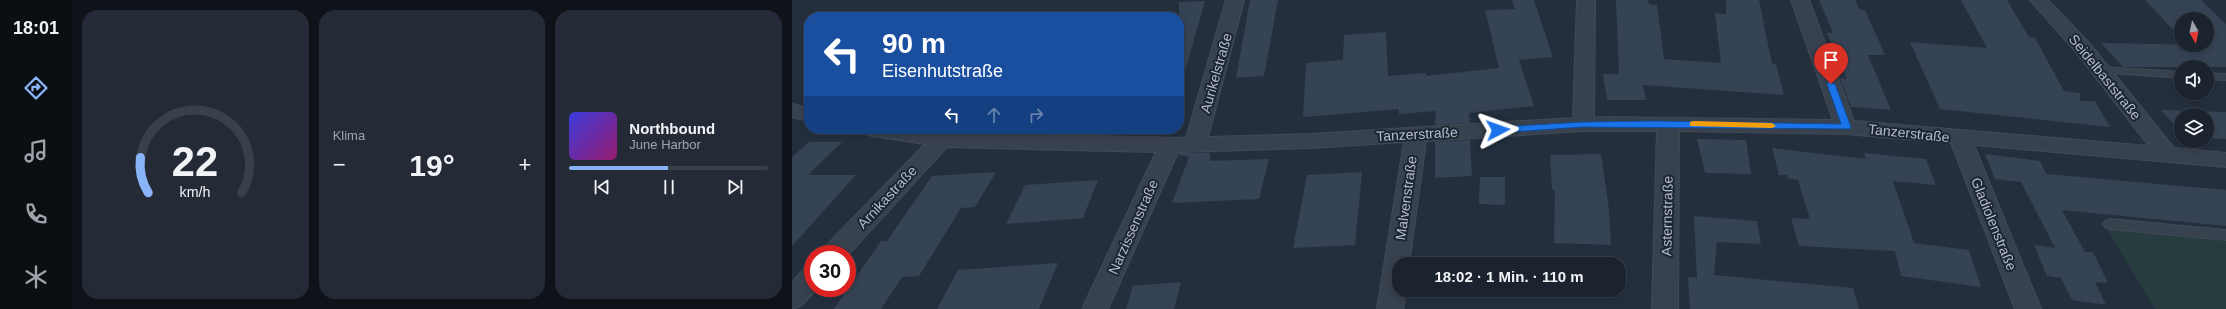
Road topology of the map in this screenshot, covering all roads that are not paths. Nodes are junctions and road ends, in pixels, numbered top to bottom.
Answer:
1 (1235, 0) edge
2 (1586, 0) edge
3 (1800, 0) edge
4 (2038, 0) edge
5 (2101, 70) junction
6 (2174, 75) edge
7 (2214, 77) edge
8 (2226, 78) edge
9 (792, 110) edge
10 (804, 114) edge
11 (1583, 124) junction
12 (1668, 124) junction
13 (1846, 127) junction
14 (903, 134) edge
15 (1416, 134) junction
16 (1960, 138) junction
17 (941, 140) junction
18 (1170, 145) junction
19 (1195, 145) junction
20 (2168, 155) junction
21 (2226, 160) edge
22 (2110, 224) dead end
23 (2226, 235) edge
24 (842, 245) edge
25 (804, 286) edge
26 (792, 299) edge
27 (1095, 309) edge
28 (1390, 309) edge
29 (1665, 309) edge
30 (2028, 309) edge

1 - 19 street, Aurikelstraße
2 - 11 street
3 - 13 street
4 - 5 street, Seidelbaststraße
5 - 6 lane
5 - 20 street, Seidelbaststraße
7 - 8 lane
9 - 10 street
11 - 12 street, Tanzerstraße
11 - 15 street, Tanzerstraße
12 - 13 street, Tanzerstraße
12 - 29 street, Asternstraße
13 - 16 street, Tanzerstraße
14 - 17 street, Tanzerstraße
15 - 19 street, Tanzerstraße
15 - 28 street, Malvenstraße
16 - 20 street, Tanzerstraße
16 - 30 street, Gladiolenstraße
17 - 18 street, Tanzerstraße
17 - 24 street, Arnikastraße
18 - 19 street, Tanzerstraße
18 - 27 street, Narzissenstraße
20 - 21 street, Tanzerstraße
22 - 23 lane
25 - 26 street

